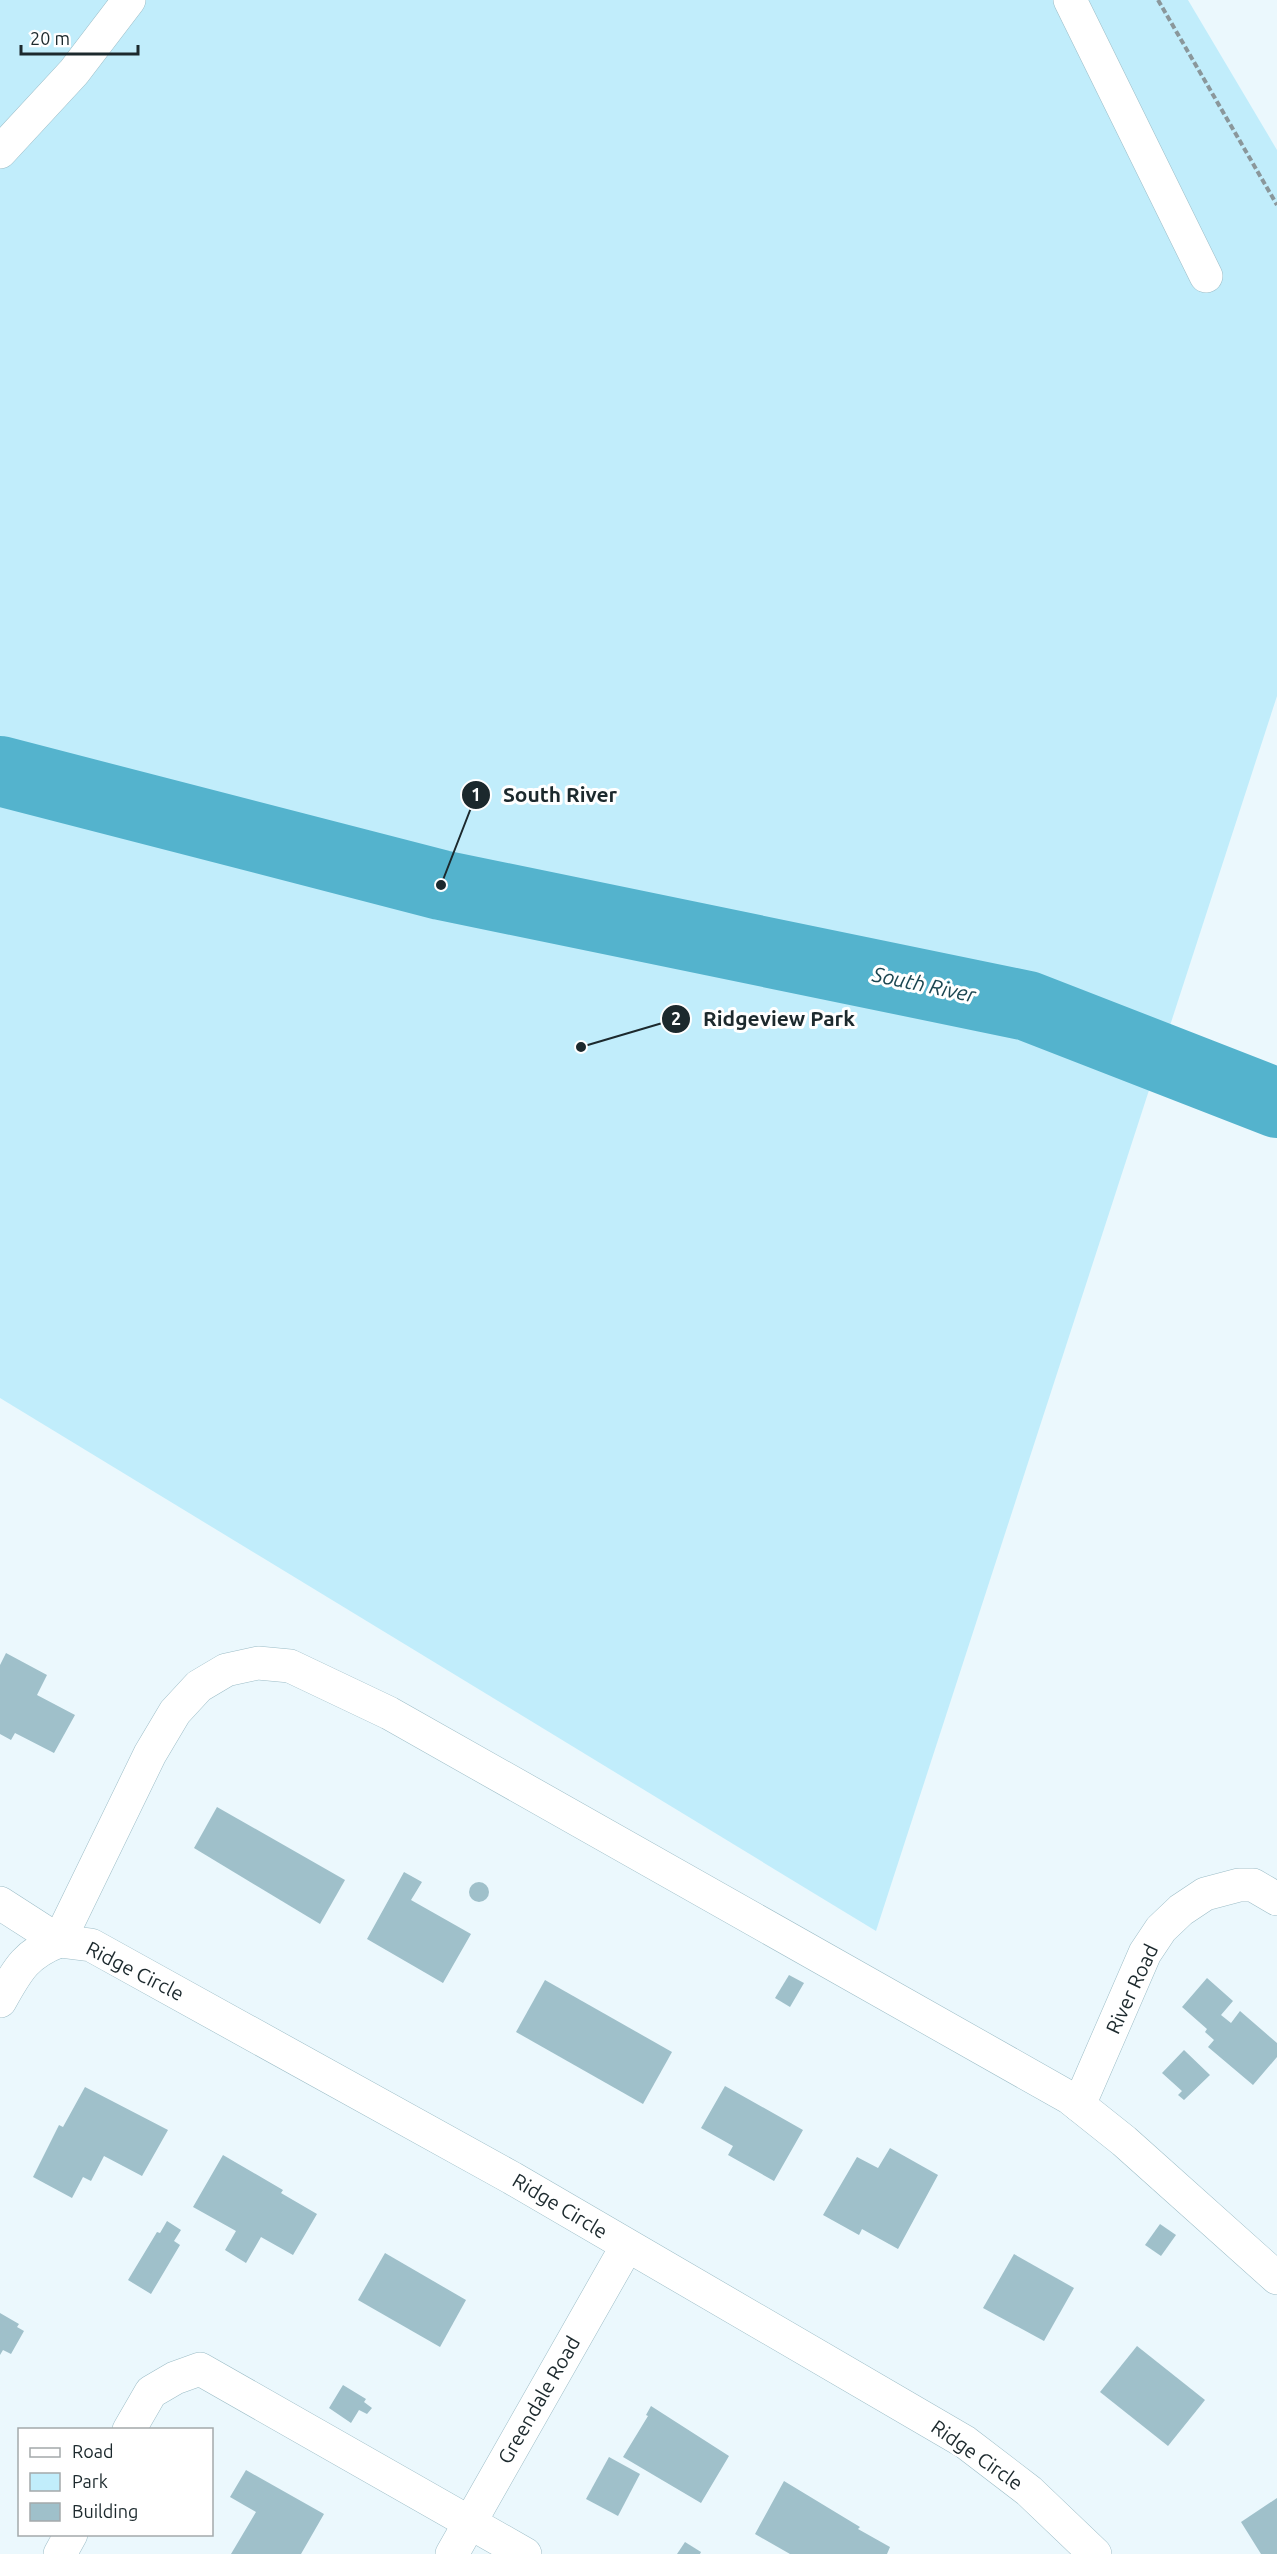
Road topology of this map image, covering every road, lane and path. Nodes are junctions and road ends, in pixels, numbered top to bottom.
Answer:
1 (129, 0) edge
2 (1070, 0) edge
3 (1158, 0) edge
4 (0, 152) edge
5 (1277, 205) edge
6 (1206, 276) dead end
7 (1277, 1899) edge
8 (0, 1903) edge
9 (59, 1941) junction
10 (0, 2001) edge
11 (1079, 2105) junction
12 (627, 2246) junction
13 (1277, 2278) edge
14 (130, 2428) edge
15 (469, 2523) junction
16 (70, 2536) edge
17 (60, 2554) edge
18 (452, 2554) edge
19 (525, 2554) edge
20 (1095, 2554) edge

1 - 4 street
2 - 6 street
3 - 5 path
7 - 11 street, River Road
8 - 9 street, Ridge Circle
9 - 10 street
9 - 11 street
9 - 12 street, Ridge Circle
11 - 13 street
12 - 15 street, Greendale Road
12 - 20 street, Ridge Circle
14 - 15 street
15 - 18 street, Greendale Road
15 - 19 street
16 - 17 street

